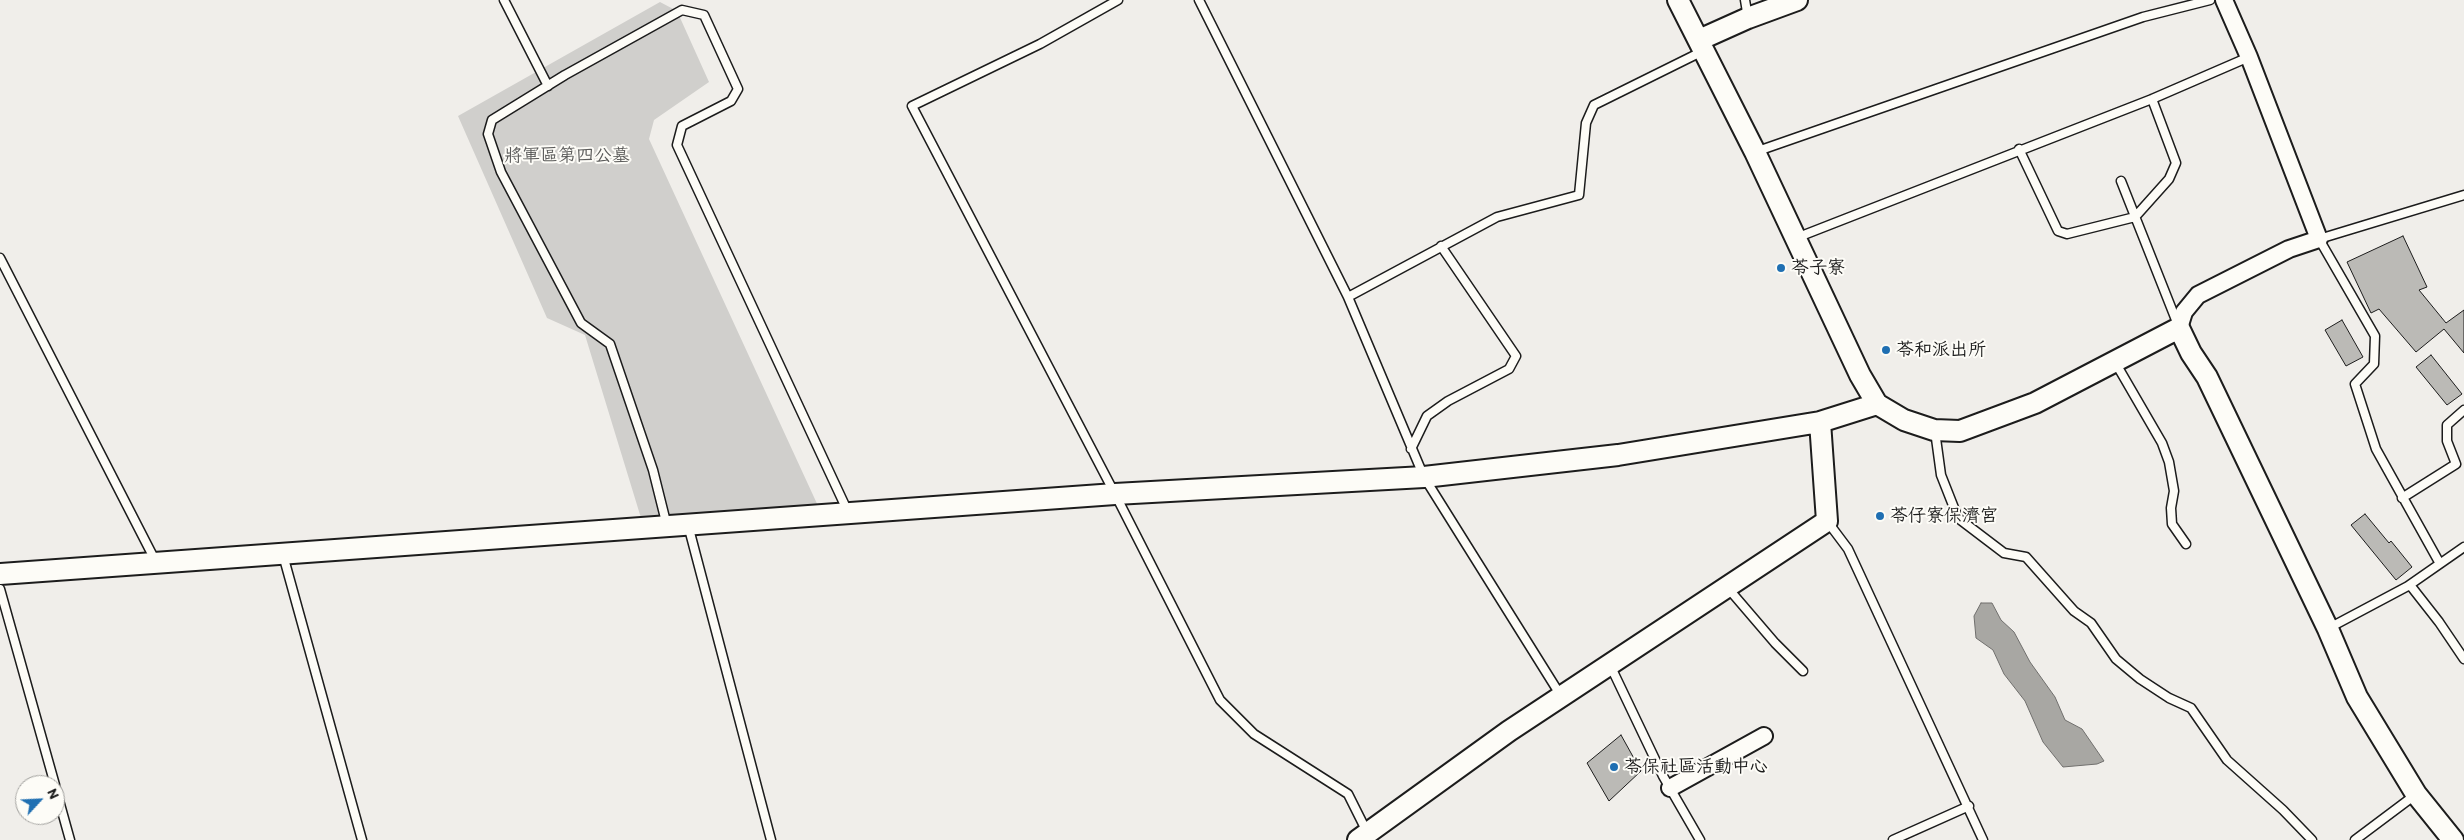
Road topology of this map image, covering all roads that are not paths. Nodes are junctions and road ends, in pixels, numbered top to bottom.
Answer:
1 (504, 0) edge
2 (1118, 0) edge
3 (1199, 0) edge
4 (1678, 0) edge
5 (1797, 0) edge
6 (2210, 0) edge
7 (2224, 0) edge
8 (1747, 9) edge
9 (1701, 45) junction
10 (2249, 57) junction
11 (548, 86) junction
12 (2152, 99) junction
13 (2019, 149) junction
14 (1755, 152) junction
15 (2121, 181) dead end
16 (2464, 195) edge
17 (2135, 217) junction
18 (1795, 238) junction
19 (2319, 239) junction
20 (1441, 246) junction
21 (0, 258) edge
22 (1348, 297) junction
23 (2179, 328) junction
24 (2114, 361) junction
25 (1877, 404) junction
26 (2464, 410) edge
27 (1820, 422) junction
28 (1934, 430) junction
29 (1411, 449) junction
30 (1424, 477) junction
31 (1115, 494) junction
32 (2402, 498) junction
33 (849, 513) junction
34 (1827, 521) junction
35 (688, 525) junction
36 (667, 526) junction
37 (2186, 544) dead end
38 (2464, 547) edge
39 (282, 554) junction
40 (2439, 562) junction
41 (157, 564) junction
42 (0, 574) edge
43 (1726, 586) junction
44 (2408, 586) junction
45 (0, 590) edge
46 (2328, 629) junction
47 (2464, 659) edge
48 (1610, 665) junction
49 (1804, 670) dead end
50 (1561, 696) junction
51 (1764, 736) dead end
52 (52, 775) edge
53 (1670, 788) junction
54 (2416, 794) junction
55 (1969, 806) junction
56 (65, 822) edge
57 (1366, 838) edge
58 (70, 840) edge
59 (362, 840) edge
60 (771, 840) edge
61 (1700, 840) edge
62 (1893, 840) edge
63 (1983, 840) edge
64 (2312, 840) edge
65 (2355, 840) edge
66 (2453, 840) edge

1 - 11 lane
2 - 31 lane
3 - 22 lane
4 - 9 street
5 - 8 street
6 - 14 lane
7 - 10 street
8 - 9 street
9 - 14 street
9 - 20 lane
10 - 12 lane
10 - 19 street
11 - 33 lane
11 - 36 lane
12 - 13 lane
12 - 17 lane
13 - 17 lane
13 - 18 lane
14 - 18 street
15 - 17 lane
16 - 19 lane
17 - 23 lane
18 - 25 street
19 - 23 street
19 - 32 lane
20 - 22 lane
20 - 29 lane
21 - 41 lane
22 - 29 lane
23 - 24 street
23 - 46 street
24 - 28 street
24 - 37 lane
25 - 27 street
25 - 28 street
26 - 32 lane
27 - 30 street
27 - 34 street
28 - 64 lane
29 - 30 lane
30 - 31 street
30 - 50 lane
31 - 33 street
31 - 57 lane
32 - 40 lane
33 - 35 street
34 - 43 street
34 - 55 lane
35 - 36 street
35 - 60 lane
36 - 39 street
38 - 40 lane
39 - 41 street
39 - 59 lane
40 - 44 lane
41 - 42 street
43 - 48 street
43 - 49 lane
44 - 46 lane
44 - 47 lane
45 - 52 lane
46 - 54 street
48 - 50 street
48 - 53 lane
50 - 57 street
51 - 53 street
53 - 61 lane
54 - 65 lane
54 - 66 street
55 - 62 lane
55 - 63 lane
56 - 58 lane

